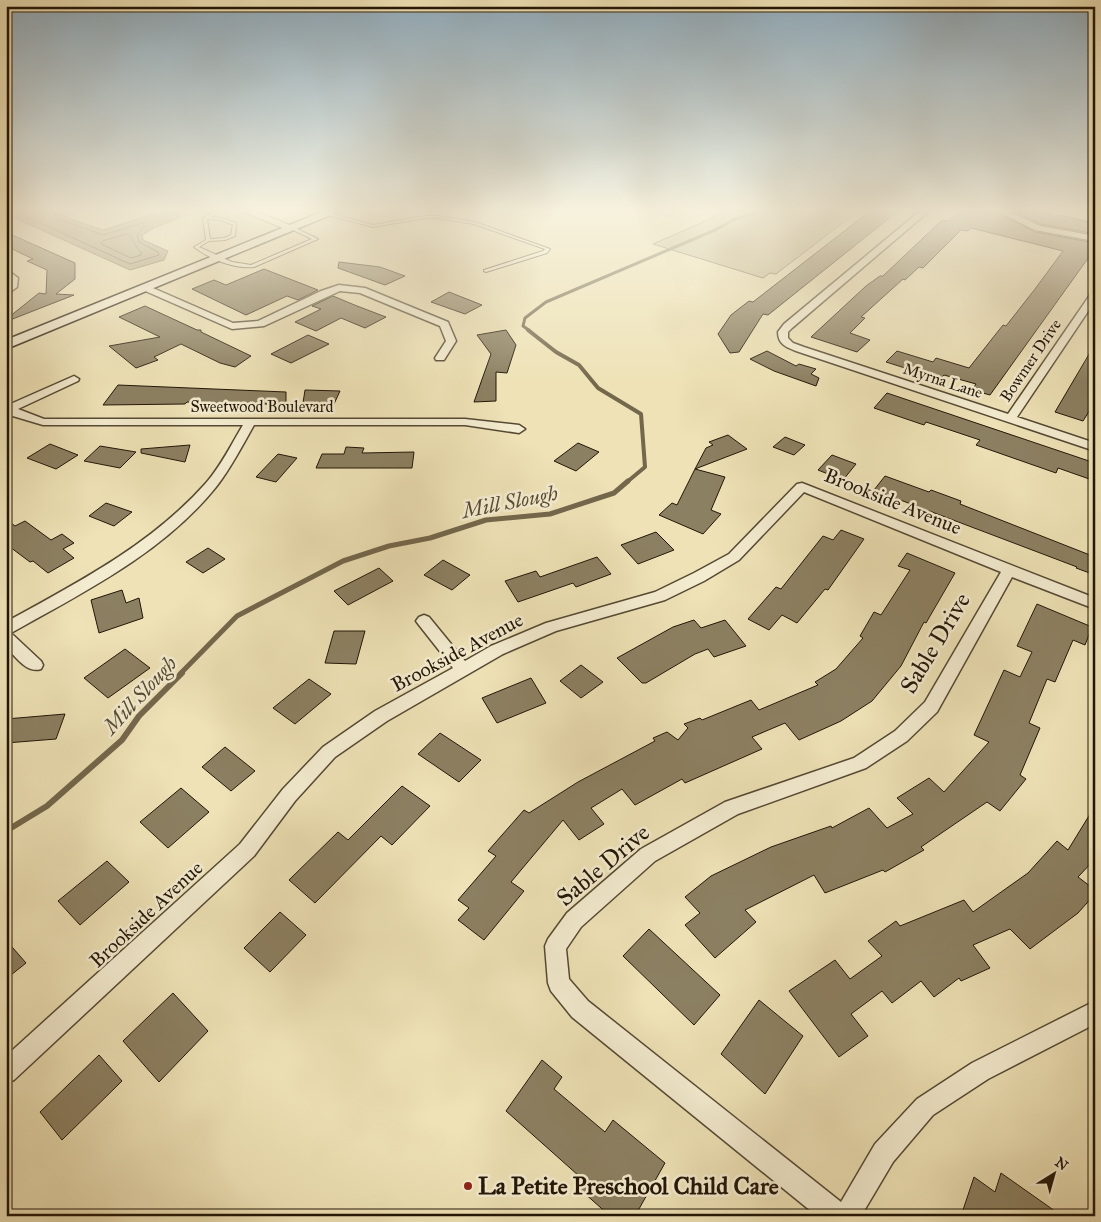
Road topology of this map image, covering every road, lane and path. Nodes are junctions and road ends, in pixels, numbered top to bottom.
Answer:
1 (194, 268) edge
2 (498, 268) edge
3 (857, 268) edge
4 (6, 272) edge
5 (486, 272) dead end
6 (146, 288) junction
7 (6, 292) edge
8 (1095, 294) edge
9 (6, 345) edge
10 (440, 358) dead end
11 (74, 379) dead end
12 (7, 410) edge
13 (1010, 419) junction
14 (250, 423) junction
15 (519, 429) dead end
16 (1095, 446) edge
17 (1009, 570) junction
18 (1095, 604) edge
19 (424, 621) dead end
20 (6, 629) edge
21 (6, 637) edge
22 (35, 665) dead end
23 (462, 668) junction
24 (1095, 1012) edge
25 (6, 1072) edge
26 (838, 1216) edge
27 (847, 1216) edge

1 - 6 main road
2 - 5 lane
3 - 13 street, Myrna Lane
4 - 7 street
6 - 9 main road
6 - 10 street
8 - 13 street, Bowmer Drive
11 - 12 street
12 - 14 street, Sweetwood Boulevard
13 - 16 street, Myrna Lane
14 - 15 street, Sweetwood Boulevard
14 - 20 street
17 - 18 street, Brookside Avenue
17 - 23 street, Brookside Avenue
17 - 26 street, Sable Drive
19 - 23 street
21 - 22 street
23 - 25 street, Brookside Avenue
24 - 27 street

